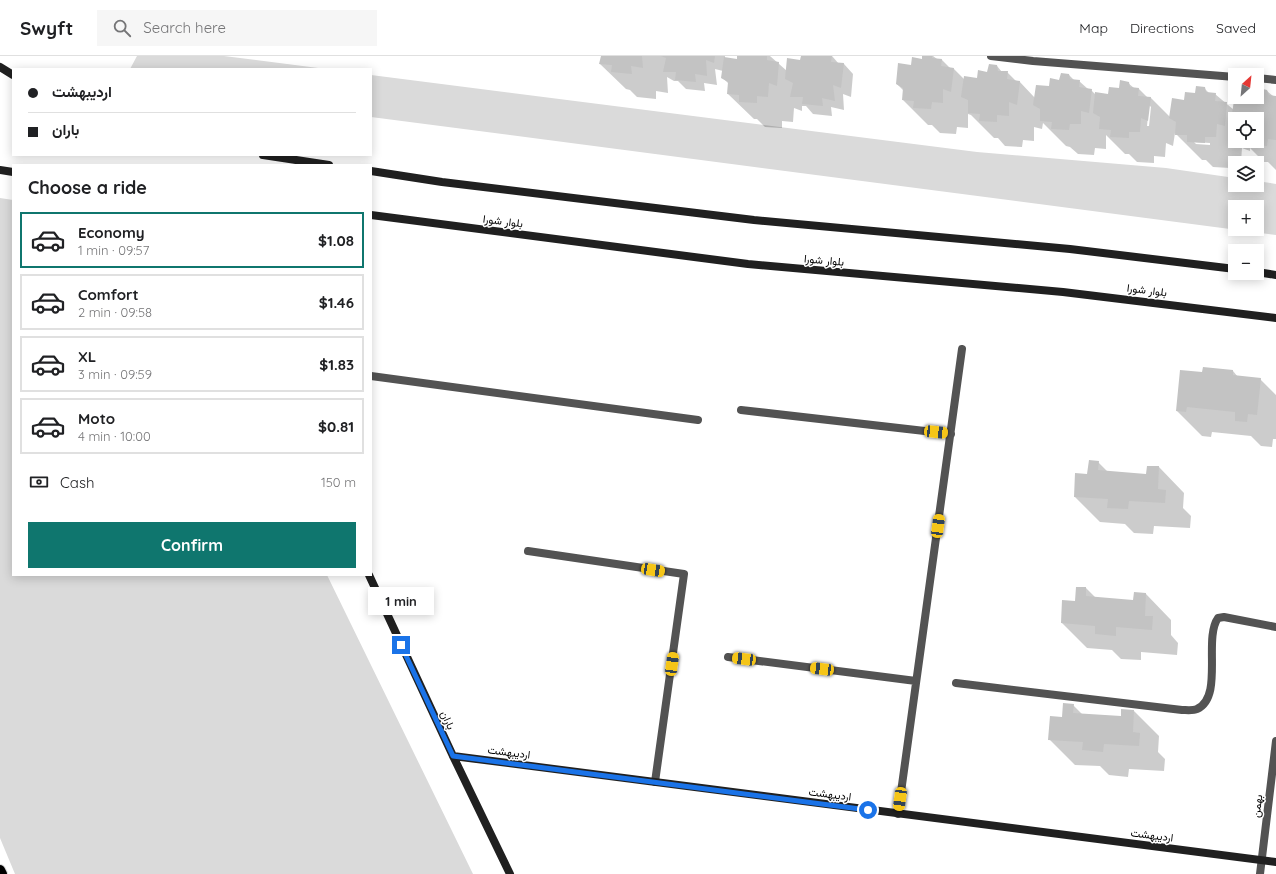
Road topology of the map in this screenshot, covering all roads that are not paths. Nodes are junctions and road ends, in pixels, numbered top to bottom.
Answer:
1 (991, 56) edge
2 (1033, 58) edge
3 (0, 67) edge
4 (12, 74) edge
5 (1228, 76) edge
6 (1264, 79) edge
7 (1276, 80) edge
8 (270, 156) edge
9 (322, 164) edge
10 (0, 170) edge
11 (12, 172) edge
12 (372, 172) edge
13 (372, 215) edge
14 (1228, 268) edge
15 (1264, 273) edge
16 (1276, 275) edge
17 (1276, 318) edge
18 (962, 349) dead end
19 (372, 376) edge
20 (740, 410) dead end
21 (698, 420) dead end
22 (951, 434) junction
23 (528, 550) dead end
24 (369, 576) edge
25 (1276, 627) edge
26 (728, 657) dead end
27 (916, 681) junction
28 (956, 683) dead end
29 (1276, 741) edge
30 (453, 756) junction
31 (655, 782) junction
32 (898, 814) junction
33 (1262, 860) junction
34 (1276, 862) edge
35 (0, 870) edge
36 (2, 874) edge
37 (510, 874) edge
38 (1260, 874) edge

1 - 2 street
2 - 5 street
3 - 4 main road
6 - 7 street
8 - 9 main road
10 - 11 main road
12 - 14 main road
13 - 17 main road, بلوار شورا
15 - 16 main road
18 - 22 street
19 - 21 street
20 - 22 street
22 - 27 street
23 - 31 street
24 - 30 main road, باران
25 - 28 street
26 - 27 street
27 - 32 street
29 - 33 street, بهمن
30 - 31 main road, اردیبهشت
30 - 37 main road, باران
31 - 32 main road, اردیبهشت
32 - 33 main road, اردیبهشت
33 - 34 main road, اردیبهشت
33 - 38 street, بهمن
35 - 36 main road

